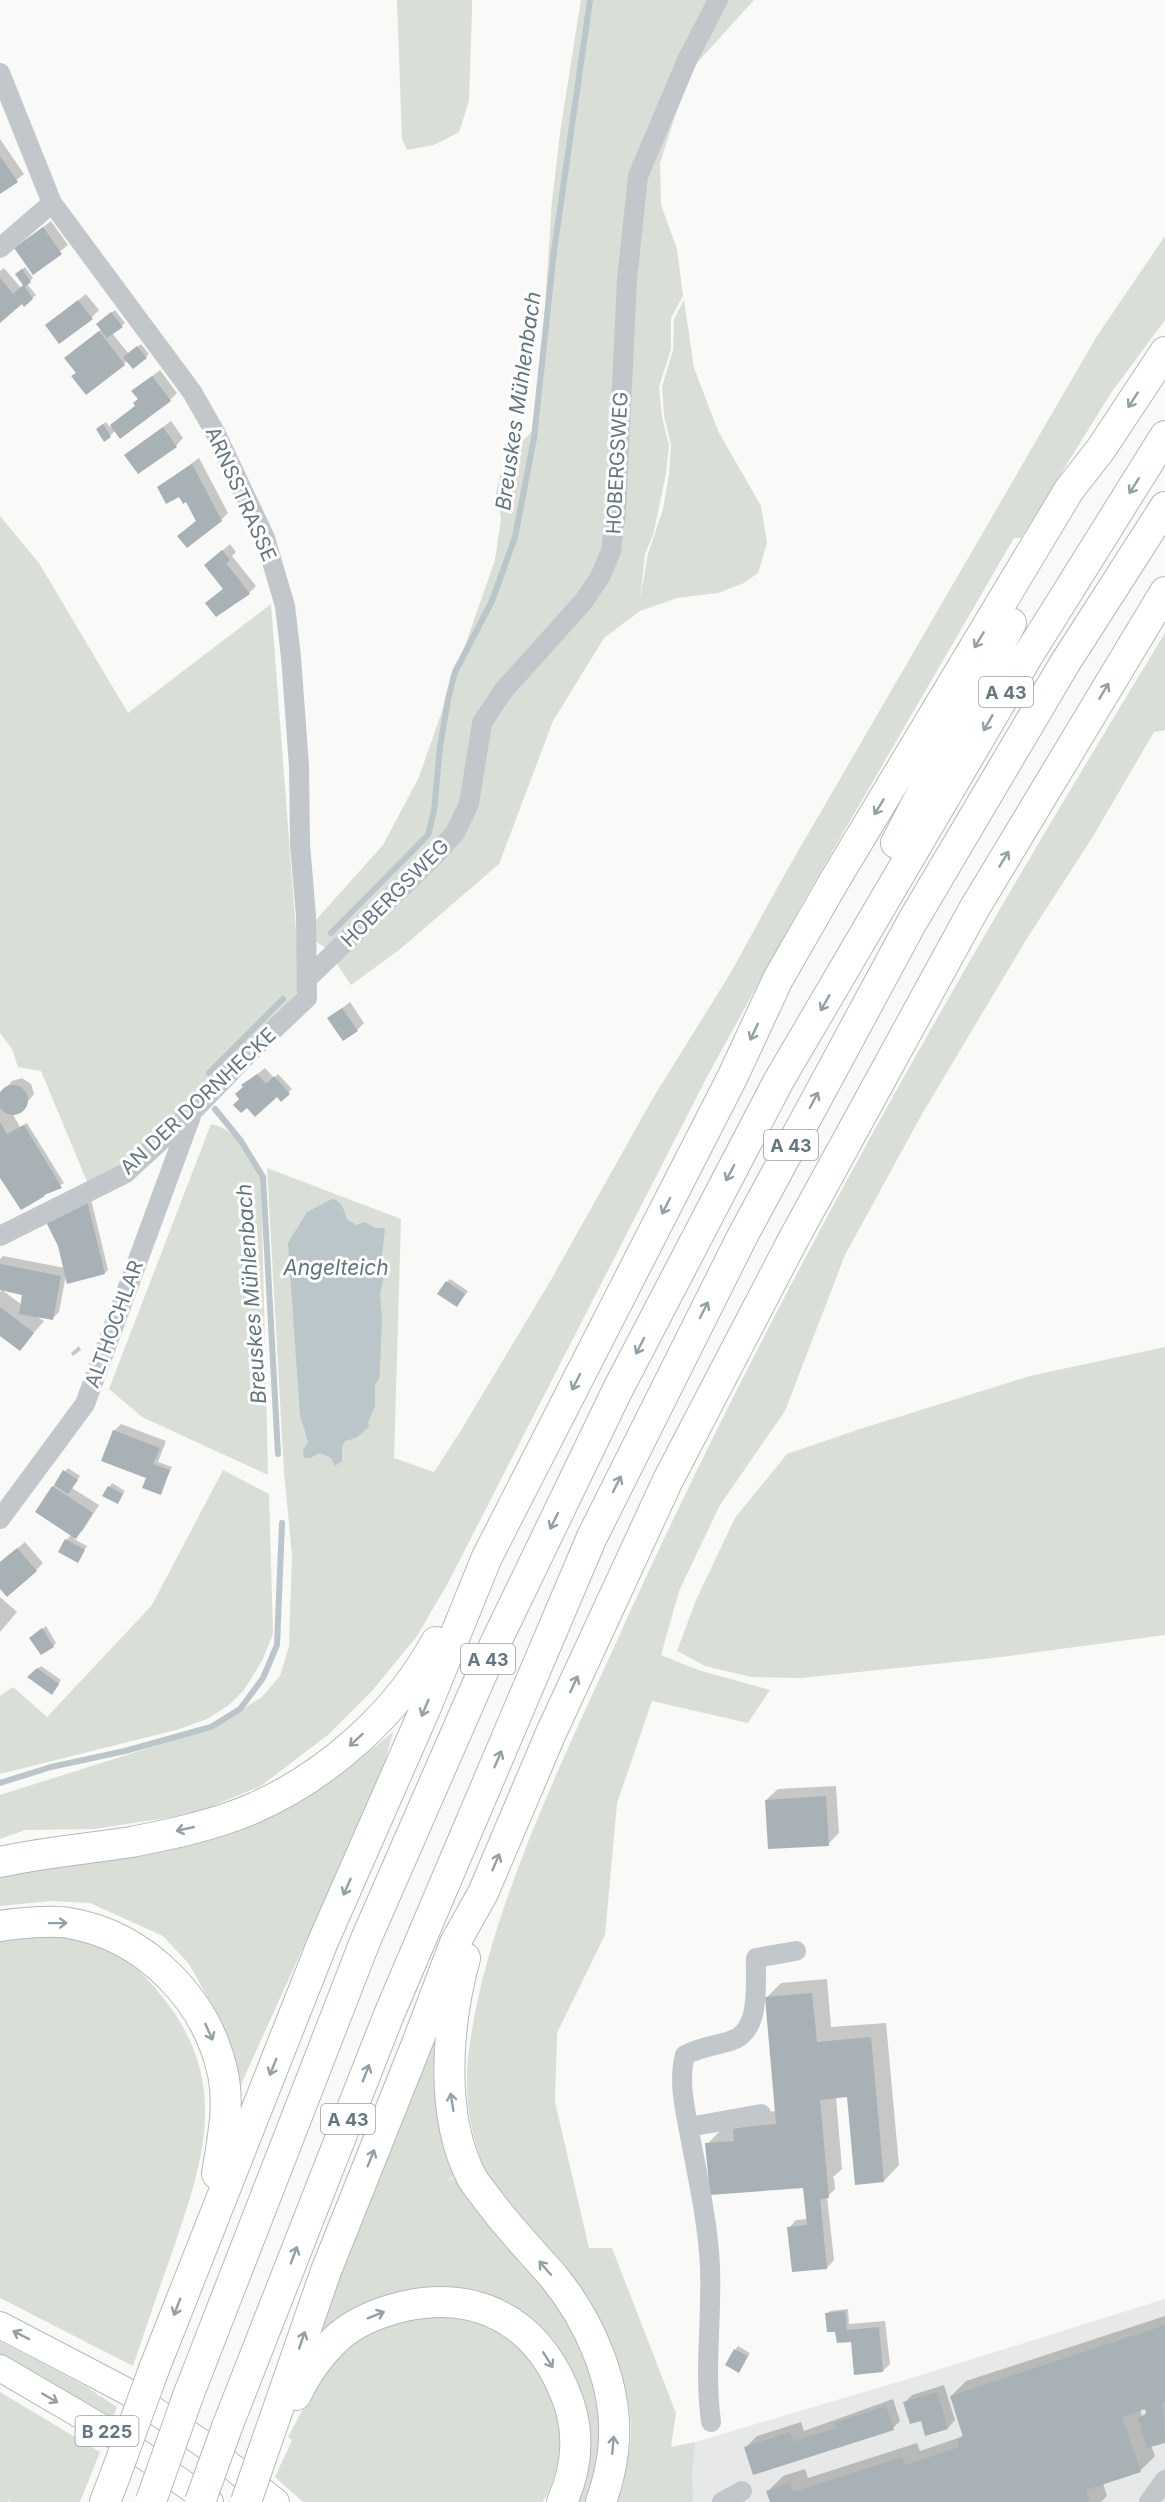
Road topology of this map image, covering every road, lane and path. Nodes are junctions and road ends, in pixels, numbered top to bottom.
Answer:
1 (718, 0) edge
2 (0, 74) edge
3 (52, 203) junction
4 (0, 248) edge
5 (1165, 352) edge
6 (1165, 436) edge
7 (1101, 449) junction
8 (1165, 507) edge
9 (1165, 592) edge
10 (854, 952) junction
11 (308, 978) junction
12 (193, 1111) junction
13 (0, 1236) edge
14 (0, 1518) edge
15 (487, 1557) junction
16 (0, 1862) edge
17 (483, 1893) junction
18 (0, 1926) edge
19 (795, 1951) dead end
20 (760, 2114) dead end
21 (688, 2127) junction
22 (198, 2253) junction
23 (0, 2325) edge
24 (0, 2368) edge
25 (711, 2422) dead end
26 (262, 2455) junction
27 (1165, 2480) edge
28 (110, 2489) edge
29 (742, 2491) dead end
30 (151, 2501) edge
31 (200, 2502) edge
32 (210, 2502) edge
33 (246, 2502) edge
34 (276, 2502) edge
35 (562, 2502) edge
36 (600, 2502) edge
37 (722, 2502) edge
38 (1149, 2502) edge

1 - 11 street, HOBERGSWEG
2 - 3 street, ARNSSTRASSE
3 - 4 street
3 - 11 street, ARNSSTRASSE
5 -> 7 highway
6 -> 10 highway, A 43
7 - 10 highway
7 -> 15 highway
31 -> 8 highway, A 43, bridge
17 -> 9 highway
10 -> 30 highway, A 43, bridge
11 - 12 street, AN DER DORNHECKE
12 - 13 street, AN DER DORNHECKE
12 - 14 street, ALTHOCHLAR
15 -> 16 highway
15 -> 22 highway
26 -> 17 highway
36 -> 17 highway
18 -> 22 highway
19 - 21 street
20 - 21 street
21 - 25 street
22 -> 28 highway, bridge
34 -> 23 main road, B 225
24 -> 32 main road, B 225
26 - 33 highway, bridge
26 -> 35 highway
27 - 38 street
29 - 37 street

